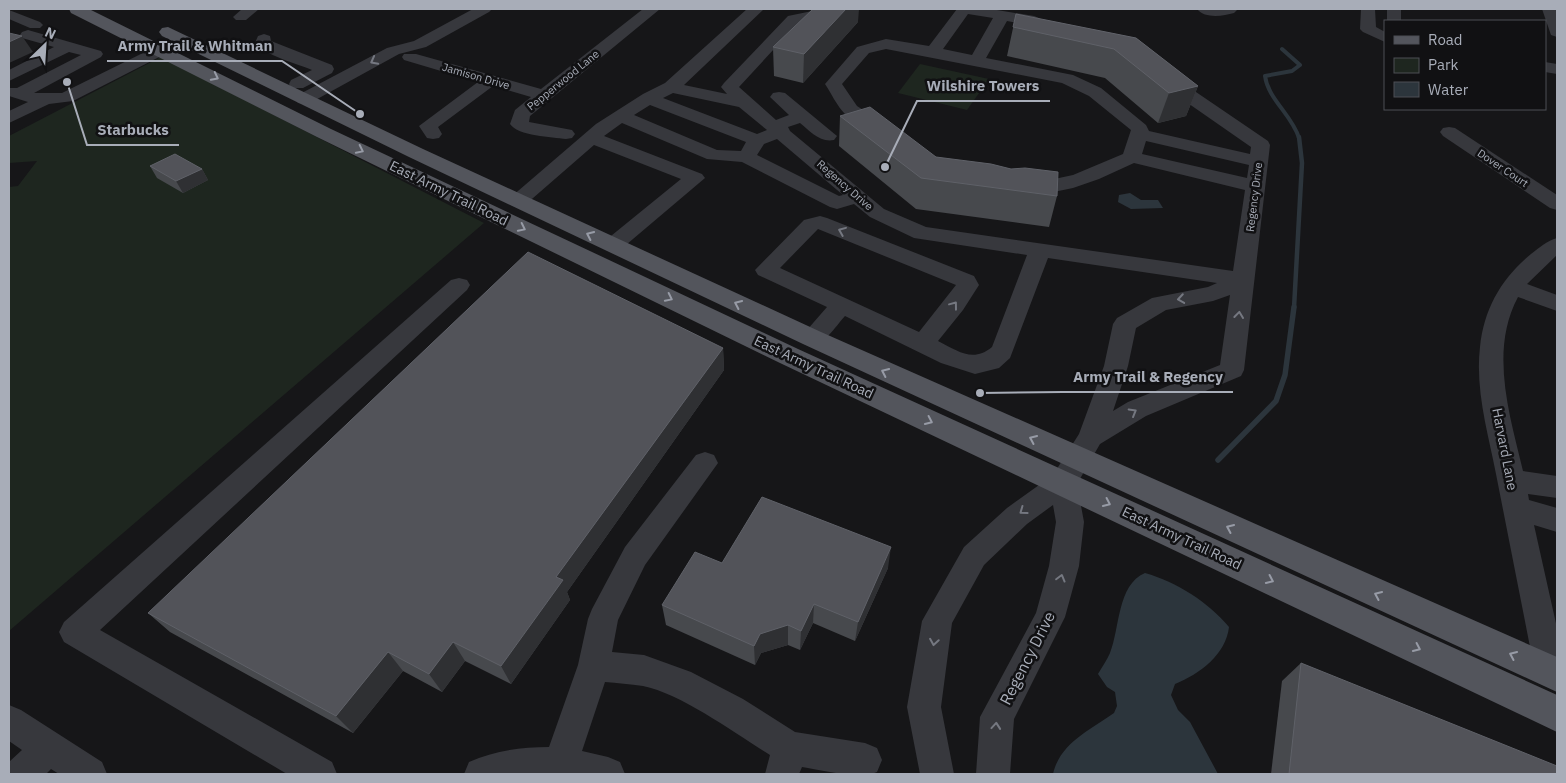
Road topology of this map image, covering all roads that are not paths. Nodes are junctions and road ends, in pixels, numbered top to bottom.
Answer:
1 (77, 9) edge
2 (484, 9) edge
3 (844, 9) edge
4 (966, 9) edge
5 (1205, 9) edge
6 (1368, 9) edge
7 (1550, 9) edge
8 (1229, 10) edge
9 (642, 11) edge
10 (775, 13) edge
11 (9, 14) edge
12 (128, 14) dead end
13 (1003, 15) junction
14 (32, 30) junction
15 (1557, 32) edge
16 (9, 36) edge
17 (1384, 37) edge
18 (264, 39) dead end
19 (1058, 42) edge
20 (68, 46) junction
21 (161, 50) junction
22 (415, 51) junction
23 (932, 52) junction
24 (976, 61) junction
25 (1150, 69) edge
26 (9, 76) edge
27 (491, 80) junction
28 (671, 86) junction
29 (355, 90) dead end
30 (13, 93) edge
31 (542, 95) junction
32 (779, 97) dead end
33 (649, 98) junction
34 (313, 99) junction
35 (44, 100) junction
36 (746, 103) junction
37 (620, 116) junction
38 (802, 116) junction
39 (9, 118) edge
40 (778, 128) junction
41 (1449, 132) dead end
42 (433, 134) dead end
43 (566, 134) dead end
44 (1138, 134) junction
45 (828, 136) dead end
46 (591, 137) junction
47 (758, 140) junction
48 (900, 142) edge
49 (1132, 156) junction
50 (746, 157) junction
51 (1259, 162) junction
52 (1256, 186) junction
53 (1004, 192) edge
54 (858, 197) junction
55 (518, 201) junction
56 (1557, 204) edge
57 (613, 246) junction
58 (1557, 246) edge
59 (1040, 250) junction
60 (1243, 280) junction
61 (459, 285) dead end
62 (1511, 287) junction
63 (1557, 303) edge
64 (842, 305) junction
65 (812, 338) junction
66 (923, 343) junction
67 (1077, 460) junction
68 (705, 463) dead end
69 (1511, 480) junction
70 (1557, 487) edge
71 (1516, 508) junction
72 (1557, 520) edge
73 (594, 665) junction
74 (1554, 674) edge
75 (1557, 714) edge
76 (9, 722) edge
77 (49, 748) junction
78 (865, 760) dead end
79 (786, 761) edge
80 (560, 766) junction
81 (21, 774) edge
82 (90, 774) edge
83 (320, 774) edge
84 (480, 774) edge
85 (608, 774) edge
86 (937, 774) edge
87 (992, 774) edge

1 - 21 main road, East Army Trail Road
2 - 22 street
3 - 10 street
4 - 13 street
4 - 23 street
5 - 8 street
6 - 17 street
7 - 15 street
9 - 31 street, Pepperwood Lane
10 - 28 street
10 - 36 street, Regency Drive
11 - 14 street
12 - 34 main road, East Army Trail Road
13 - 19 street
13 - 24 street
14 - 16 street
14 - 20 street
18 - 34 street
20 - 26 street
20 - 30 street
21 - 35 street
21 -> 67 main road, East Army Trail Road
22 - 27 street, Jamison Drive
22 - 29 street
22 -> 34 street
23 - 24 street
23 - 48 street
24 - 44 street
25 - 51 street, Regency Drive
27 - 31 street, Jamison Drive
27 - 42 street
28 - 33 street
28 - 36 street
30 - 35 street
31 - 43 street, Pepperwood Lane
32 - 38 street
33 - 37 street
33 - 47 street
34 - 55 main road, East Army Trail Road
35 - 39 street
36 - 40 street, Regency Drive
37 - 46 street
37 - 50 street
38 - 40 street
38 - 45 street
40 - 47 street
40 - 54 street, Regency Drive
41 - 56 street, Dover Court
44 - 49 street
44 - 51 street
46 - 55 street
46 - 57 street
47 - 50 street
49 - 52 street
49 - 53 street
50 - 54 street
51 - 52 street, Regency Drive
52 - 60 street, Regency Drive
54 - 59 street, Regency Drive
57 -> 55 main road, East Army Trail Road
65 -> 57 main road, East Army Trail Road
58 - 62 street, Harvard Lane
59 - 60 street, Regency Drive
59 - 66 street
67 -> 60 street, Regency Drive
60 -> 67 street, Regency Drive
61 - 83 street
62 - 63 street
62 - 69 street, Harvard Lane
64 - 65 street
64 - 66 street
66 -> 64 street
67 -> 65 main road, East Army Trail Road
74 -> 67 main road, East Army Trail Road
67 -> 75 main road, East Army Trail Road
67 -> 86 street, Regency Drive
87 -> 67 street, Regency Drive
68 - 73 street
69 - 70 street
69 - 71 street, Harvard Lane
71 - 72 street
71 - 74 street, Harvard Lane
73 - 79 street
73 - 80 street
76 - 77 street
77 - 81 street
77 - 82 street
78 - 79 street
80 - 84 street
80 - 85 street

